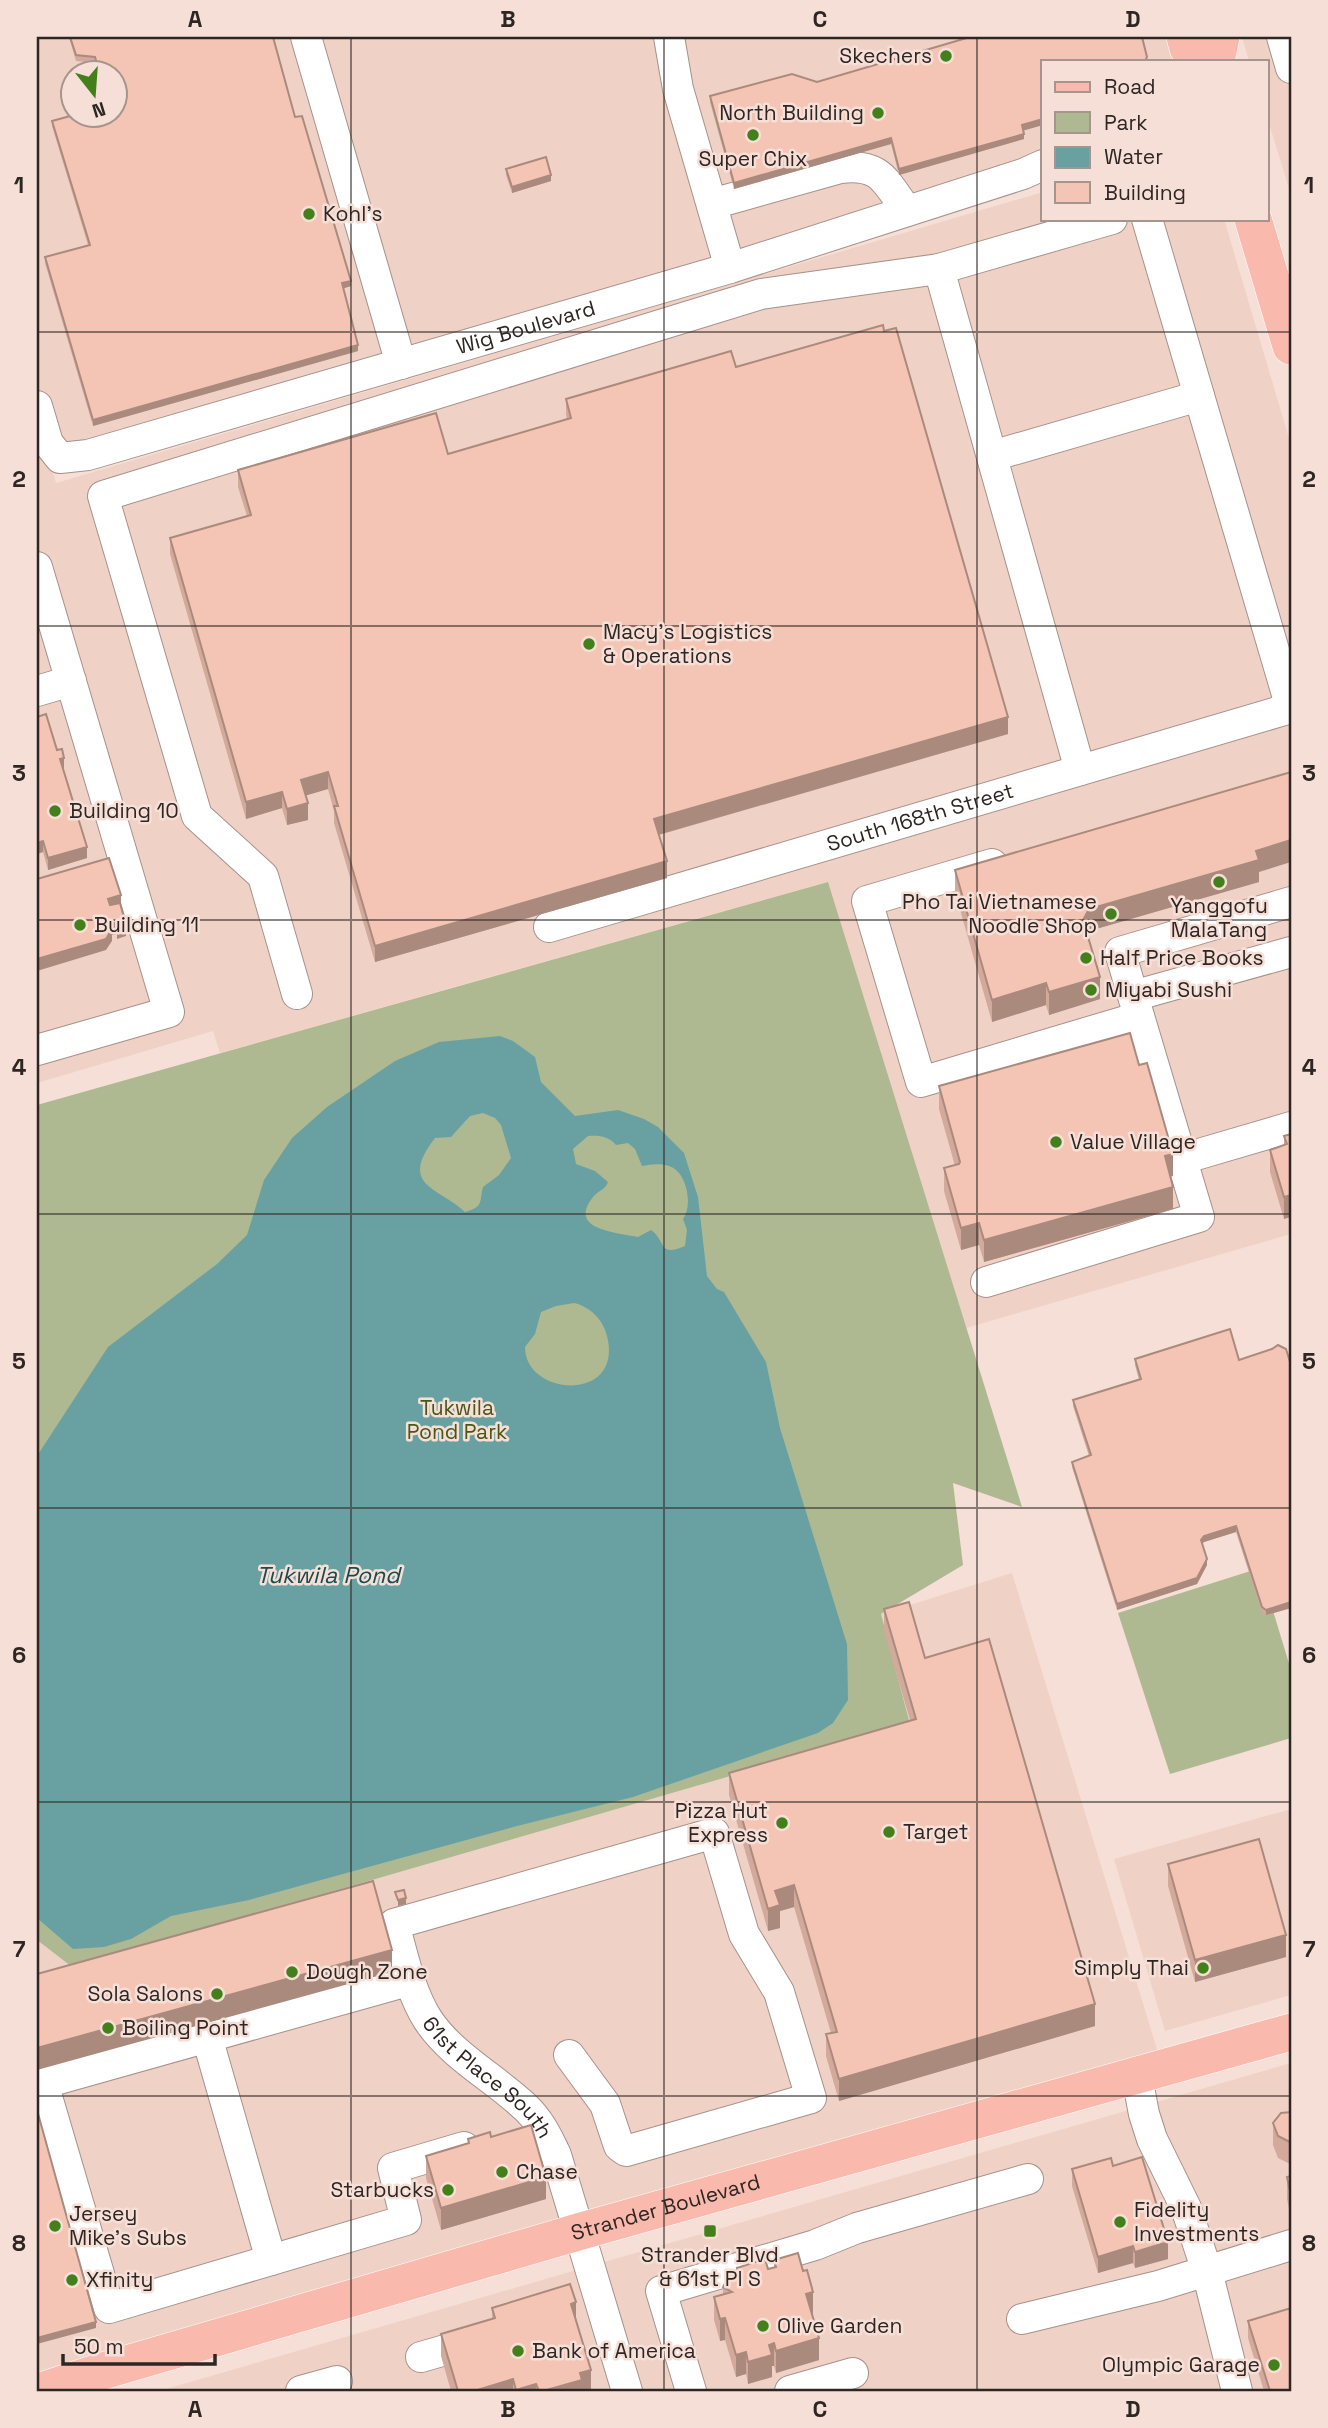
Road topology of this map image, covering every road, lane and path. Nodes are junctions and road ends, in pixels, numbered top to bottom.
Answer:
1 (306, 37) edge
2 (669, 37) edge
3 (1185, 37) edge
4 (1221, 37) edge
5 (1196, 60) edge
6 (1216, 60) edge
7 (1041, 166) edge
8 (712, 204) junction
9 (907, 211) junction
10 (1109, 220) edge
11 (1147, 220) edge
12 (1253, 220) edge
13 (730, 268) junction
14 (939, 269) junction
15 (1291, 346) edge
16 (401, 364) junction
17 (1199, 396) junction
18 (37, 406) edge
19 (992, 456) junction
20 (37, 568) edge
21 (46, 629) edge
22 (71, 681) junction
23 (37, 691) edge
24 (1291, 708) edge
25 (1080, 770) junction
26 (1015, 857) edge
27 (1291, 902) edge
28 (549, 927) dead end
29 (1291, 952) edge
30 (297, 994) dead end
31 (1136, 1007) junction
32 (37, 1050) edge
33 (1291, 1127) edge
34 (1182, 1159) junction
35 (986, 1282) dead end
36 (411, 1980) junction
37 (1291, 2032) edge
38 (207, 2037) junction
39 (569, 2055) dead end
40 (1137, 2077) junction
41 (40, 2084) edge
42 (513, 2133) junction
43 (1028, 2179) dead end
44 (578, 2232) junction
45 (1291, 2245) edge
46 (271, 2260) junction
47 (1206, 2272) junction
48 (1022, 2319) dead end
49 (474, 2346) edge
50 (421, 2357) dead end
51 (853, 2373) dead end
52 (337, 2381) dead end
53 (41, 2391) edge
54 (301, 2391) edge
55 (626, 2391) edge
56 (691, 2391) edge
57 (790, 2391) edge
58 (1237, 2391) edge

1 - 16 lane
2 - 8 lane
3 - 5 main road
4 - 6 main road
7 - 9 lane, Wig Boulevard
8 - 9 lane
8 - 13 lane
9 - 13 lane, Wig Boulevard
10 - 14 lane
11 - 17 lane
12 - 15 main road
13 - 16 lane, Wig Boulevard
14 - 19 lane
14 - 30 lane
16 - 18 lane, Wig Boulevard
17 - 19 lane
17 - 24 lane
19 - 25 lane
20 - 21 lane
21 - 22 lane
22 - 23 lane
22 - 32 lane
24 - 25 lane, South 168th Street
25 - 28 lane, South 168th Street
26 - 31 lane
27 - 31 lane
29 - 31 lane
31 - 34 lane
33 - 34 lane
34 - 35 lane
36 - 38 lane
36 - 39 lane, 61st Place South
36 - 42 lane, 61st Place South
37 - 40 main road, Strander Boulevard
38 - 41 lane
38 - 46 lane
40 - 44 main road, Strander Boulevard
40 - 47 lane
41 - 46 lane
42 - 44 lane, 61st Place South
42 - 46 lane
43 - 56 lane
44 - 53 main road, Strander Boulevard
44 - 55 lane, 61st Place South
45 - 47 lane
47 - 48 lane
47 - 58 lane
49 - 50 lane
51 - 57 lane
52 - 54 lane

